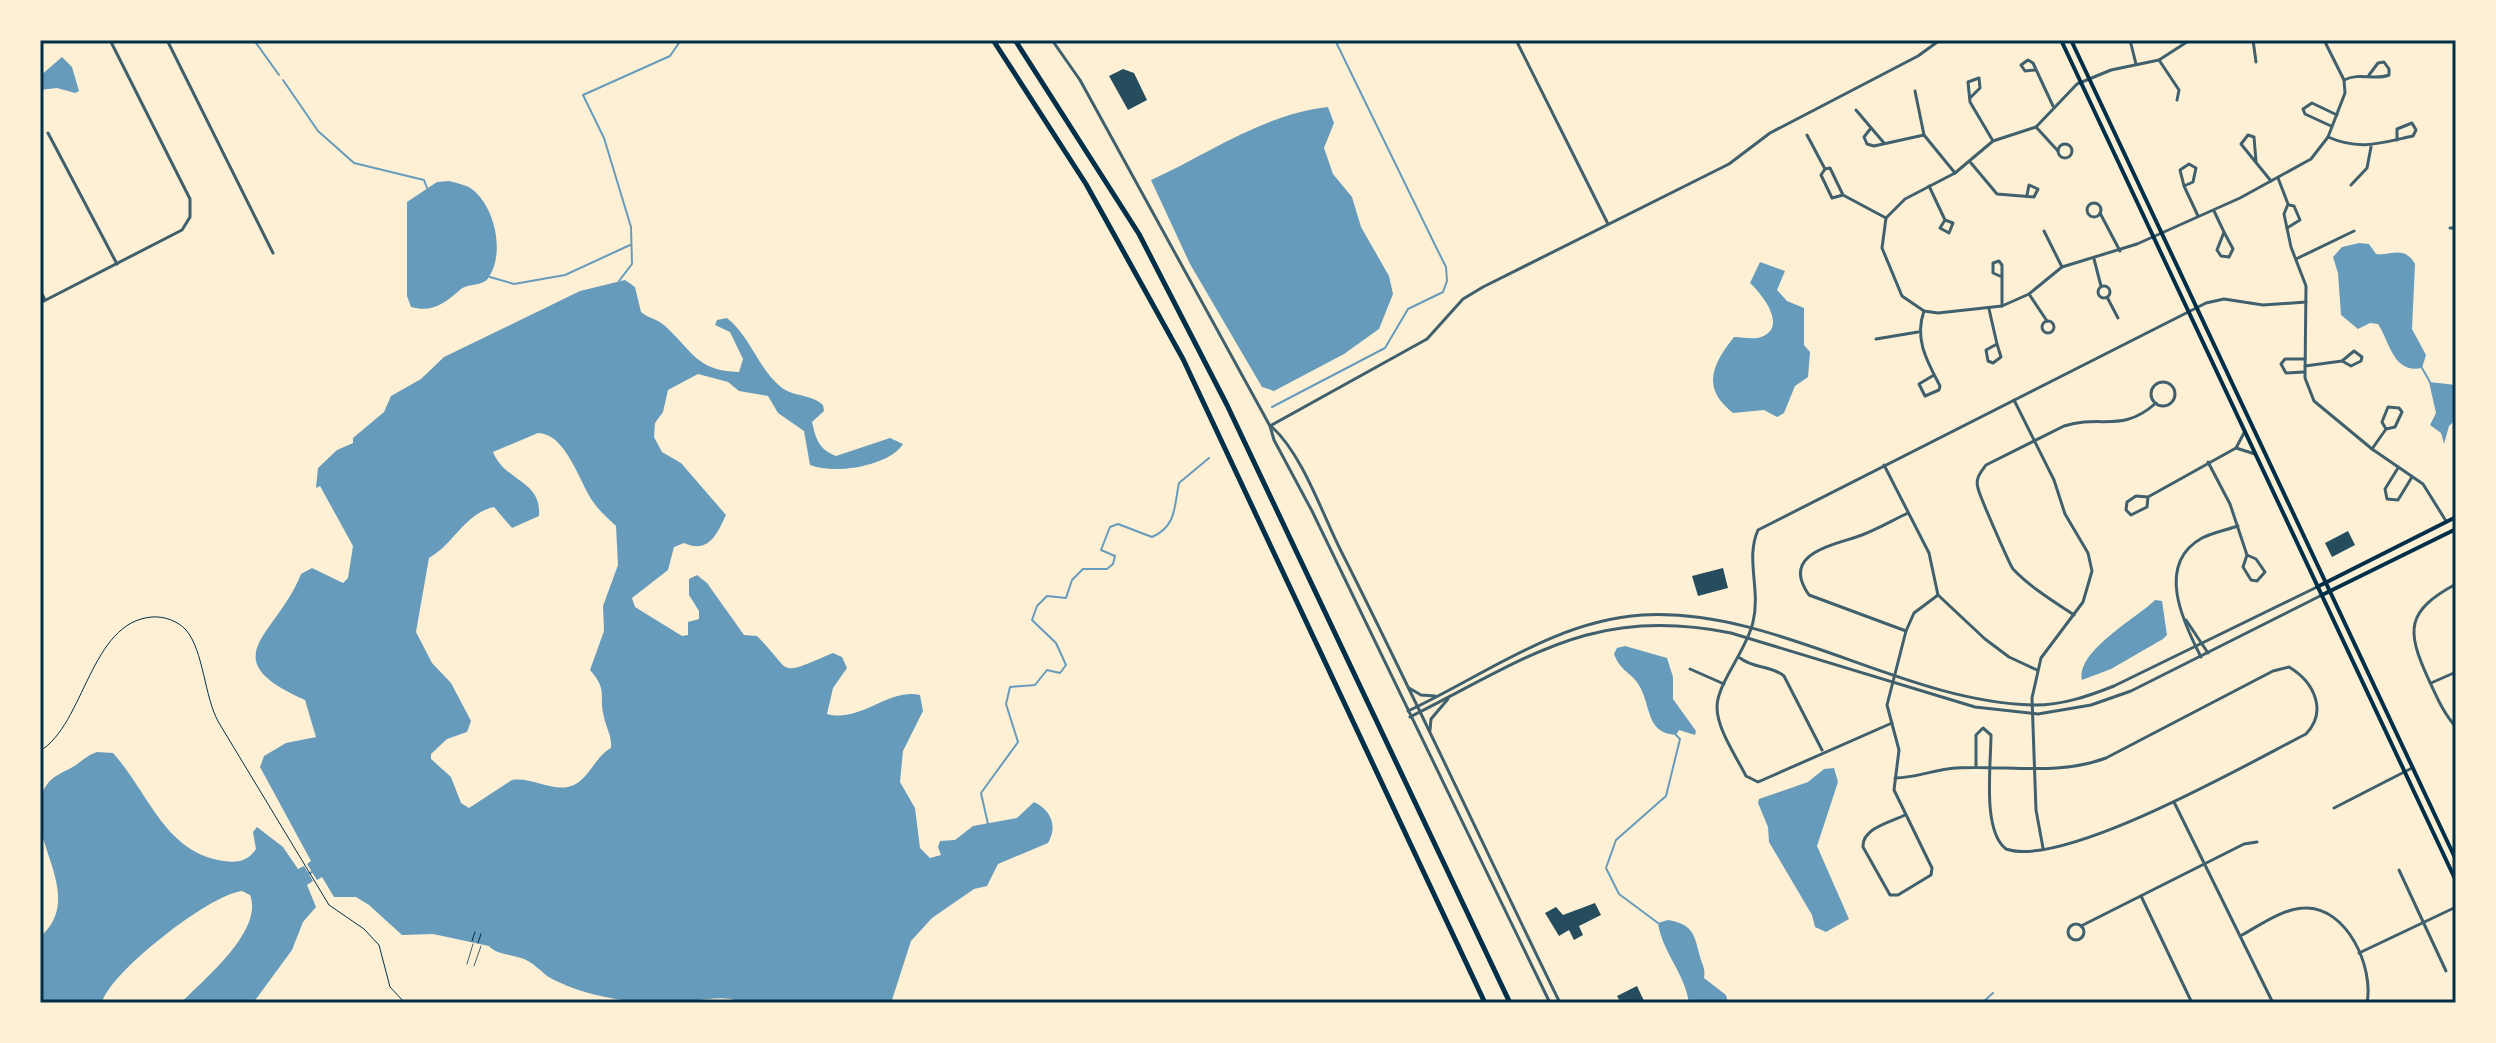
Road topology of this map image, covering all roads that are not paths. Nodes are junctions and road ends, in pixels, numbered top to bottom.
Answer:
1 (110, 40) edge
2 (167, 40) edge
3 (993, 40) edge
4 (1015, 40) edge
5 (1052, 40) edge
6 (1516, 40) edge
7 (1940, 40) edge
8 (2061, 40) edge
9 (2071, 40) edge
10 (2130, 40) edge
11 (2190, 40) edge
12 (2253, 40) edge
13 (2324, 40) edge
14 (2159, 60) junction
15 (2256, 62) dead end
16 (2136, 64) junction
17 (2035, 70) dead end
18 (2369, 75) junction
19 (2089, 78) junction
20 (2344, 80) junction
21 (2081, 82) junction
22 (1915, 91) dead end
23 (1970, 98) junction
24 (2177, 100) dead end
25 (2053, 106) junction
26 (1856, 110) dead end
27 (2337, 115) junction
28 (2332, 126) junction
29 (2036, 127) junction
30 (1871, 128) junction
31 (48, 133) dead end
32 (1807, 135) dead end
33 (1924, 135) junction
34 (2328, 137) junction
35 (2397, 140) junction
36 (1993, 141) junction
37 (1884, 143) junction
38 (2371, 147) junction
39 (2058, 151) dead end
40 (1970, 161) junction
41 (2256, 161) junction
42 (1825, 169) junction
43 (1955, 173) junction
44 (2278, 178) junction
45 (2272, 181) junction
46 (2351, 185) dead end
47 (1929, 186) junction
48 (2184, 186) junction
49 (1843, 195) junction
50 (2027, 195) dead end
51 (2288, 204) junction
52 (2214, 211) junction
53 (2100, 213) dead end
54 (2198, 217) junction
55 (1886, 218) junction
56 (1945, 220) dead end
57 (1608, 224) junction
58 (2287, 228) junction
59 (2450, 228) dead end
60 (2456, 228) edge
61 (2044, 231) dead end
62 (2354, 231) dead end
63 (2224, 232) junction
64 (2162, 233) junction
65 (2154, 237) junction
66 (2120, 251) junction
67 (273, 253) dead end
68 (2094, 257) junction
69 (2296, 259) junction
70 (117, 264) junction
71 (2062, 267) junction
72 (2002, 277) dead end
73 (2101, 286) junction
74 (40, 290) edge
75 (2029, 294) junction
76 (2107, 297) junction
77 (45, 300) junction
78 (2306, 302) junction
79 (40, 303) edge
80 (2002, 306) junction
81 (1989, 308) junction
82 (2197, 308) junction
83 (1924, 311) junction
84 (2189, 312) junction
85 (2118, 318) dead end
86 (2047, 321) dead end
87 (1918, 332) junction
88 (1876, 339) dead end
89 (1997, 344) junction
90 (2305, 359) junction
91 (2342, 361) junction
92 (2305, 369) junction
93 (1934, 375) junction
94 (2014, 398) junction
95 (2156, 403) junction
96 (1270, 426) junction
97 (2386, 429) junction
98 (2245, 431) junction
99 (2035, 441) junction
100 (2236, 448) junction
101 (2372, 449) junction
102 (2256, 455) junction
103 (2208, 462) junction
104 (1884, 465) junction
105 (2398, 468) junction
106 (2412, 477) junction
107 (2148, 497) junction
108 (1908, 513) junction
109 (2456, 517) edge
110 (2446, 522) junction
111 (2238, 526) junction
112 (2456, 529) edge
113 (2247, 555) junction
114 (2327, 583) junction
115 (2456, 584) edge
116 (2317, 587) junction
117 (2331, 591) junction
118 (1938, 595) junction
119 (2321, 596) junction
120 (2074, 615) junction
121 (2186, 620) junction
122 (1751, 629) junction
123 (1906, 631) junction
124 (1749, 639) junction
125 (2202, 642) junction
126 (2195, 646) junction
127 (2208, 653) junction
128 (2201, 657) junction
129 (1740, 658) junction
130 (1690, 669) dead end
131 (2037, 670) junction
132 (2456, 672) edge
133 (1893, 674) junction
134 (1891, 682) junction
135 (2431, 683) junction
136 (1724, 684) junction
137 (1408, 687) junction
138 (1438, 696) junction
139 (1451, 696) junction
140 (2031, 705) junction
141 (1416, 706) junction
142 (1407, 711) junction
143 (1419, 712) junction
144 (2032, 713) junction
145 (1410, 717) junction
146 (1892, 723) junction
147 (2456, 727) edge
148 (1429, 733) junction
149 (1823, 751) junction
150 (1976, 767) junction
151 (1991, 767) junction
152 (2034, 767) junction
153 (2412, 768) junction
154 (2404, 772) junction
155 (1895, 778) junction
156 (2174, 802) junction
157 (2334, 808) dead end
158 (1905, 815) junction
159 (2257, 842) dead end
160 (2043, 848) junction
161 (2456, 860) edge
162 (2206, 862) junction
163 (2399, 870) dead end
164 (2456, 881) edge
165 (2141, 896) junction
166 (2456, 907) edge
167 (2423, 921) junction
168 (2081, 926) dead end
169 (2242, 935) junction
170 (473, 944) dead end
171 (481, 946) dead end
172 (2359, 953) junction
173 (467, 964) dead end
174 (474, 966) dead end
175 (2446, 971) dead end
176 (1485, 1003) edge
177 (1510, 1003) edge
178 (1550, 1003) edge
179 (1560, 1003) edge
180 (2192, 1003) edge
181 (2273, 1003) edge
182 (2367, 1003) edge

1 - 70 street
2 - 67 street
3 - 176 highway
4 - 177 highway
5 - 96 street
6 - 57 street
7 - 57 street
8 - 21 main road
9 - 19 main road
10 - 16 street
11 - 14 street
12 - 15 street
13 - 20 street
14 - 16 street
14 - 24 street
16 - 19 street
17 - 25 street
18 - 18 street
18 - 20 street
19 - 21 street
19 - 64 main road
20 - 27 street
21 - 25 street
21 - 65 main road
22 - 33 street
23 - 23 street
23 - 36 street
25 - 29 street
26 - 30 street
27 - 28 street
27 - 28 street
28 - 34 street
29 - 36 street
29 - 39 street
30 - 37 street
30 - 37 street
31 - 70 street
32 - 42 street
33 - 37 street
33 - 43 street
34 - 38 street
34 - 44 street
35 - 35 street
35 - 38 street
36 - 40 street
38 - 46 street
40 - 43 street
40 - 50 street
41 - 41 street
41 - 45 street
42 - 49 street
42 - 49 street
43 - 47 street
44 - 45 street
44 - 51 street
45 - 52 street
47 - 55 street
47 - 56 street
48 - 48 street
48 - 54 street
49 - 55 street
51 - 58 street
51 - 58 street
52 - 54 street
52 - 63 street
53 - 66 street
54 - 64 street
55 - 83 street
57 - 96 street
58 - 69 street
59 - 60 street
61 - 71 street
62 - 69 street
63 - 63 street
64 - 65 street
64 - 82 main road
65 - 66 street
65 - 84 main road
66 - 68 street
68 - 71 street
68 - 73 street
69 - 78 street
70 - 77 street
71 - 75 street
72 - 80 street
73 - 76 street
73 - 76 street
74 - 77 street
75 - 80 street
75 - 86 street
76 - 85 street
77 - 79 street
78 - 82 street
78 - 90 street
80 - 81 street
81 - 83 street
81 - 89 street
82 - 84 street
82 - 114 main road
83 - 87 street
84 - 94 street
84 - 98 main road
87 - 88 street
87 - 93 street
89 - 89 street
90 - 92 street
90 - 92 street
91 - 91 street
91 - 92 street
92 - 101 street
93 - 93 street
94 - 99 street
94 - 104 street
95 - 95 street
95 - 99 street
96 - 137 street
96 - 142 street
97 - 97 street
97 - 101 street
98 - 100 street
98 - 102 main road
99 - 120 street
99 - 120 street
100 - 102 street
100 - 103 street
101 - 105 street
102 - 116 main road
103 - 107 street
103 - 111 street
104 - 108 street
104 - 122 street
105 - 106 street
105 - 106 street
106 - 110 street
107 - 107 street
108 - 118 street
108 - 123 street
109 - 110 main road
110 - 114 main road
111 - 113 street
111 - 121 street
112 - 117 main road
113 - 113 street
114 - 116 main road
114 - 117 main road
115 - 135 street
116 - 119 main road
116 - 125 street
117 - 119 main road
117 - 153 main road
118 - 123 street
118 - 131 street
119 - 127 street
119 - 154 main road
120 - 131 street
121 - 125 street
121 - 126 street
122 - 124 street
122 - 133 street
122 - 138 street
123 - 133 street
124 - 129 street
124 - 134 street
124 - 139 street
125 - 126 street
125 - 127 street
126 - 128 street
126 - 140 street
127 - 128 street
128 - 144 street
129 - 136 street
129 - 149 street
130 - 136 street
131 - 140 street
132 - 135 street
133 - 134 street
133 - 140 street
134 - 144 street
134 - 146 street
135 - 147 street
136 - 149 street
137 - 138 street
137 - 141 street
138 - 141 street
139 - 143 street
139 - 148 street
140 - 144 street
141 - 142 street
141 - 143 street
142 - 145 street
143 - 145 street
143 - 148 street
144 - 152 street
145 - 178 street
146 - 149 street
146 - 155 street
148 - 179 street
150 - 151 street
150 - 151 street
150 - 155 street
151 - 152 street
151 - 160 street
152 - 156 street
152 - 160 street
153 - 154 street
153 - 161 main road
154 - 157 street
154 - 164 main road
155 - 158 street
156 - 160 street
156 - 162 street
158 - 158 street
159 - 162 street
162 - 165 street
162 - 169 street
163 - 167 street
165 - 168 street
165 - 180 street
166 - 167 street
167 - 172 street
167 - 175 street
169 - 172 street
169 - 181 street
170 - 173 lane
171 - 174 lane
172 - 182 street

